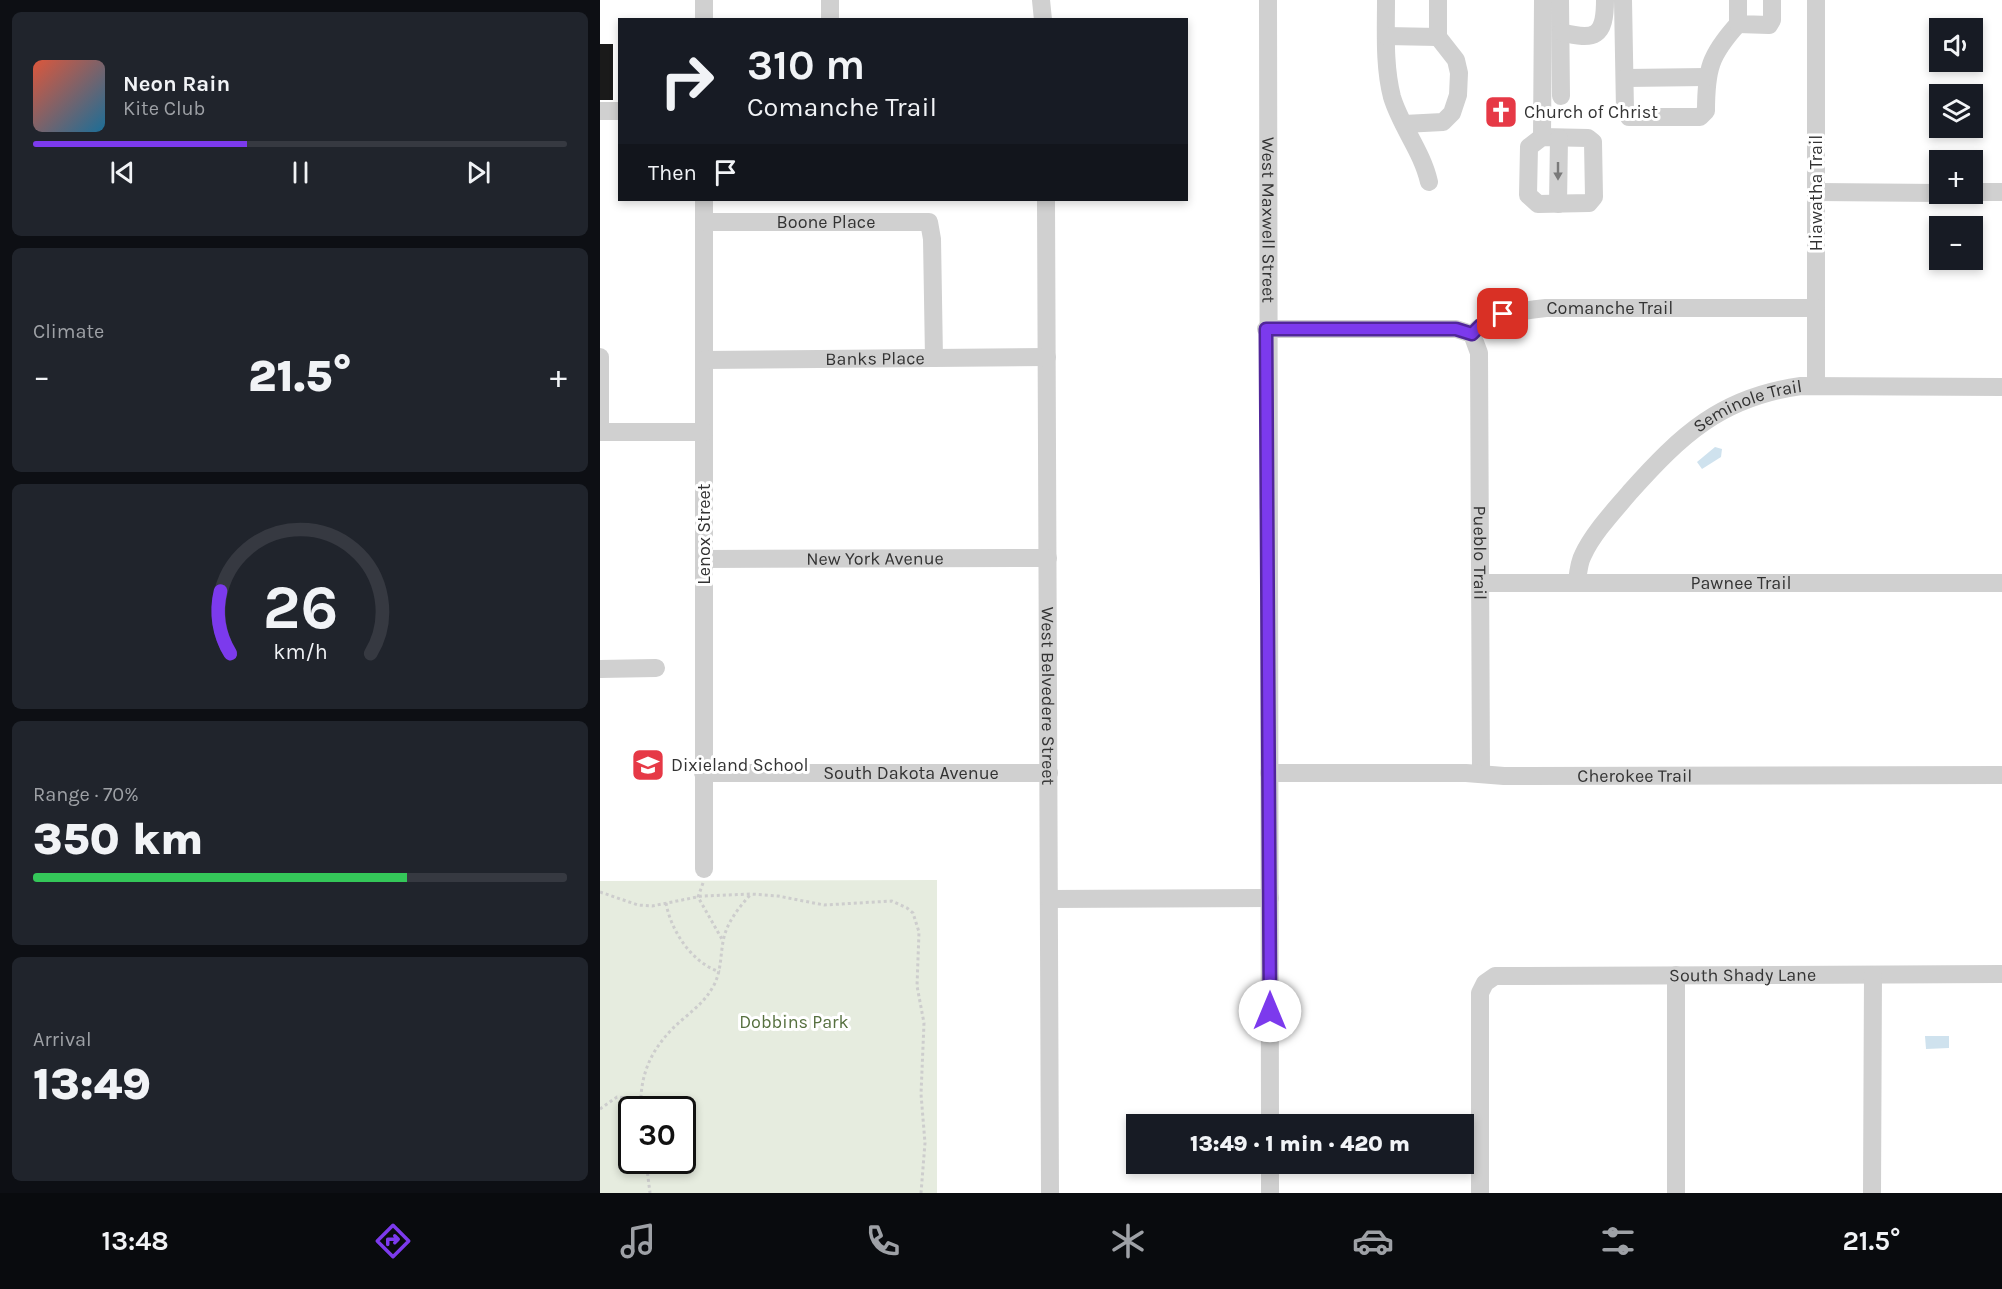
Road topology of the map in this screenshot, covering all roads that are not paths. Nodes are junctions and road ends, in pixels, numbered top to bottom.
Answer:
1 (704, 0) edge
2 (830, 0) edge
3 (1041, 0) edge
4 (1268, 0) edge
5 (1386, 0) edge
6 (1438, 0) edge
7 (1543, 0) edge
8 (1560, 0) edge
9 (1605, 0) edge
10 (1623, 0) edge
11 (1738, 0) edge
12 (1772, 0) edge
13 (1816, 0) edge
14 (704, 18) edge
15 (830, 18) edge
16 (1043, 18) edge
17 (1738, 24) junction
18 (1561, 32) junction
19 (1386, 36) junction
20 (1438, 37) junction
21 (1706, 77) junction
22 (1626, 78) junction
23 (1561, 96) dead end
24 (600, 111) edge
25 (618, 111) edge
26 (1404, 124) junction
27 (1550, 138) junction
28 (1429, 182) dead end
29 (1817, 192) junction
30 (1983, 192) edge
31 (2002, 192) edge
32 (1929, 193) edge
33 (704, 201) edge
34 (1046, 201) edge
35 (1558, 204) junction
36 (704, 222) junction
37 (1816, 308) junction
38 (1266, 329) junction
39 (1472, 334) junction
40 (600, 357) edge
41 (1047, 357) junction
42 (934, 358) junction
43 (704, 360) junction
44 (1816, 386) junction
45 (2002, 387) edge
46 (600, 423) edge
47 (600, 432) edge
48 (704, 432) junction
49 (1048, 558) junction
50 (704, 559) junction
51 (1577, 582) junction
52 (1480, 583) junction
53 (2002, 583) edge
54 (656, 668) dead end
55 (600, 669) edge
56 (703, 773) junction
57 (1049, 773) junction
58 (1269, 773) junction
59 (1481, 773) junction
60 (2002, 775) edge
61 (704, 869) road end
62 (1270, 898) junction
63 (1050, 899) junction
64 (1676, 975) junction
65 (1873, 975) junction
66 (2002, 975) edge
67 (1270, 1114) edge
68 (1270, 1174) edge
69 (1050, 1193) edge
70 (1270, 1193) edge
71 (1480, 1193) edge
72 (1676, 1193) edge
73 (1872, 1193) edge

1 - 14 street
2 - 15 street
3 - 16 street
4 - 38 street, West Maxwell Street
5 - 19 street
6 - 20 street
7 - 27 street
8 - 18 street
9 - 18 street
10 - 22 street
11 - 17 street
12 - 17 street
13 - 29 street, Hiawatha Trail
17 - 21 street
18 - 23 street
19 - 20 street
19 - 26 street
20 - 26 street
21 - 22 street
21 - 22 street
24 - 25 street
26 - 28 street
27 -> 35 street
27 - 35 street
27 - 35 street
29 - 32 street
29 - 37 street, Hiawatha Trail
30 - 31 street
33 - 36 street, Lenox Street
34 - 41 street, West Belvedere Street
36 - 42 street, Boone Place
36 - 43 street, Lenox Street
37 - 39 street, Comanche Trail
37 - 44 street, Hiawatha Trail
38 - 39 street
38 - 58 street, West Maxwell Street
39 - 52 street, Pueblo Trail
40 - 46 street
41 - 42 street, Banks Place
41 - 49 street, West Belvedere Street
42 - 43 street, Banks Place
43 - 48 street, Lenox Street
44 - 45 street, Seminole Trail
44 - 51 street, Seminole Trail
47 - 48 street
48 - 50 street, Lenox Street
49 - 50 street, New York Avenue
49 - 57 street, West Belvedere Street
50 - 56 street, Lenox Street
51 - 52 street, Pawnee Trail
51 - 53 street, Pawnee Trail
52 - 59 street, Pueblo Trail
54 - 55 street
56 - 57 street, South Dakota Avenue
56 - 61 street, Lenox Street
57 - 63 street, West Belvedere Street
58 - 59 street, Cherokee Trail
58 - 62 street, West Maxwell Street
59 - 60 street, Cherokee Trail
62 - 63 street
62 - 67 street, West Maxwell Street
63 - 69 street, West Belvedere Street
64 - 65 street, South Shady Lane
64 - 71 street, South Shady Lane
64 - 72 street
65 - 66 street, South Shady Lane
65 - 73 street
68 - 70 street

